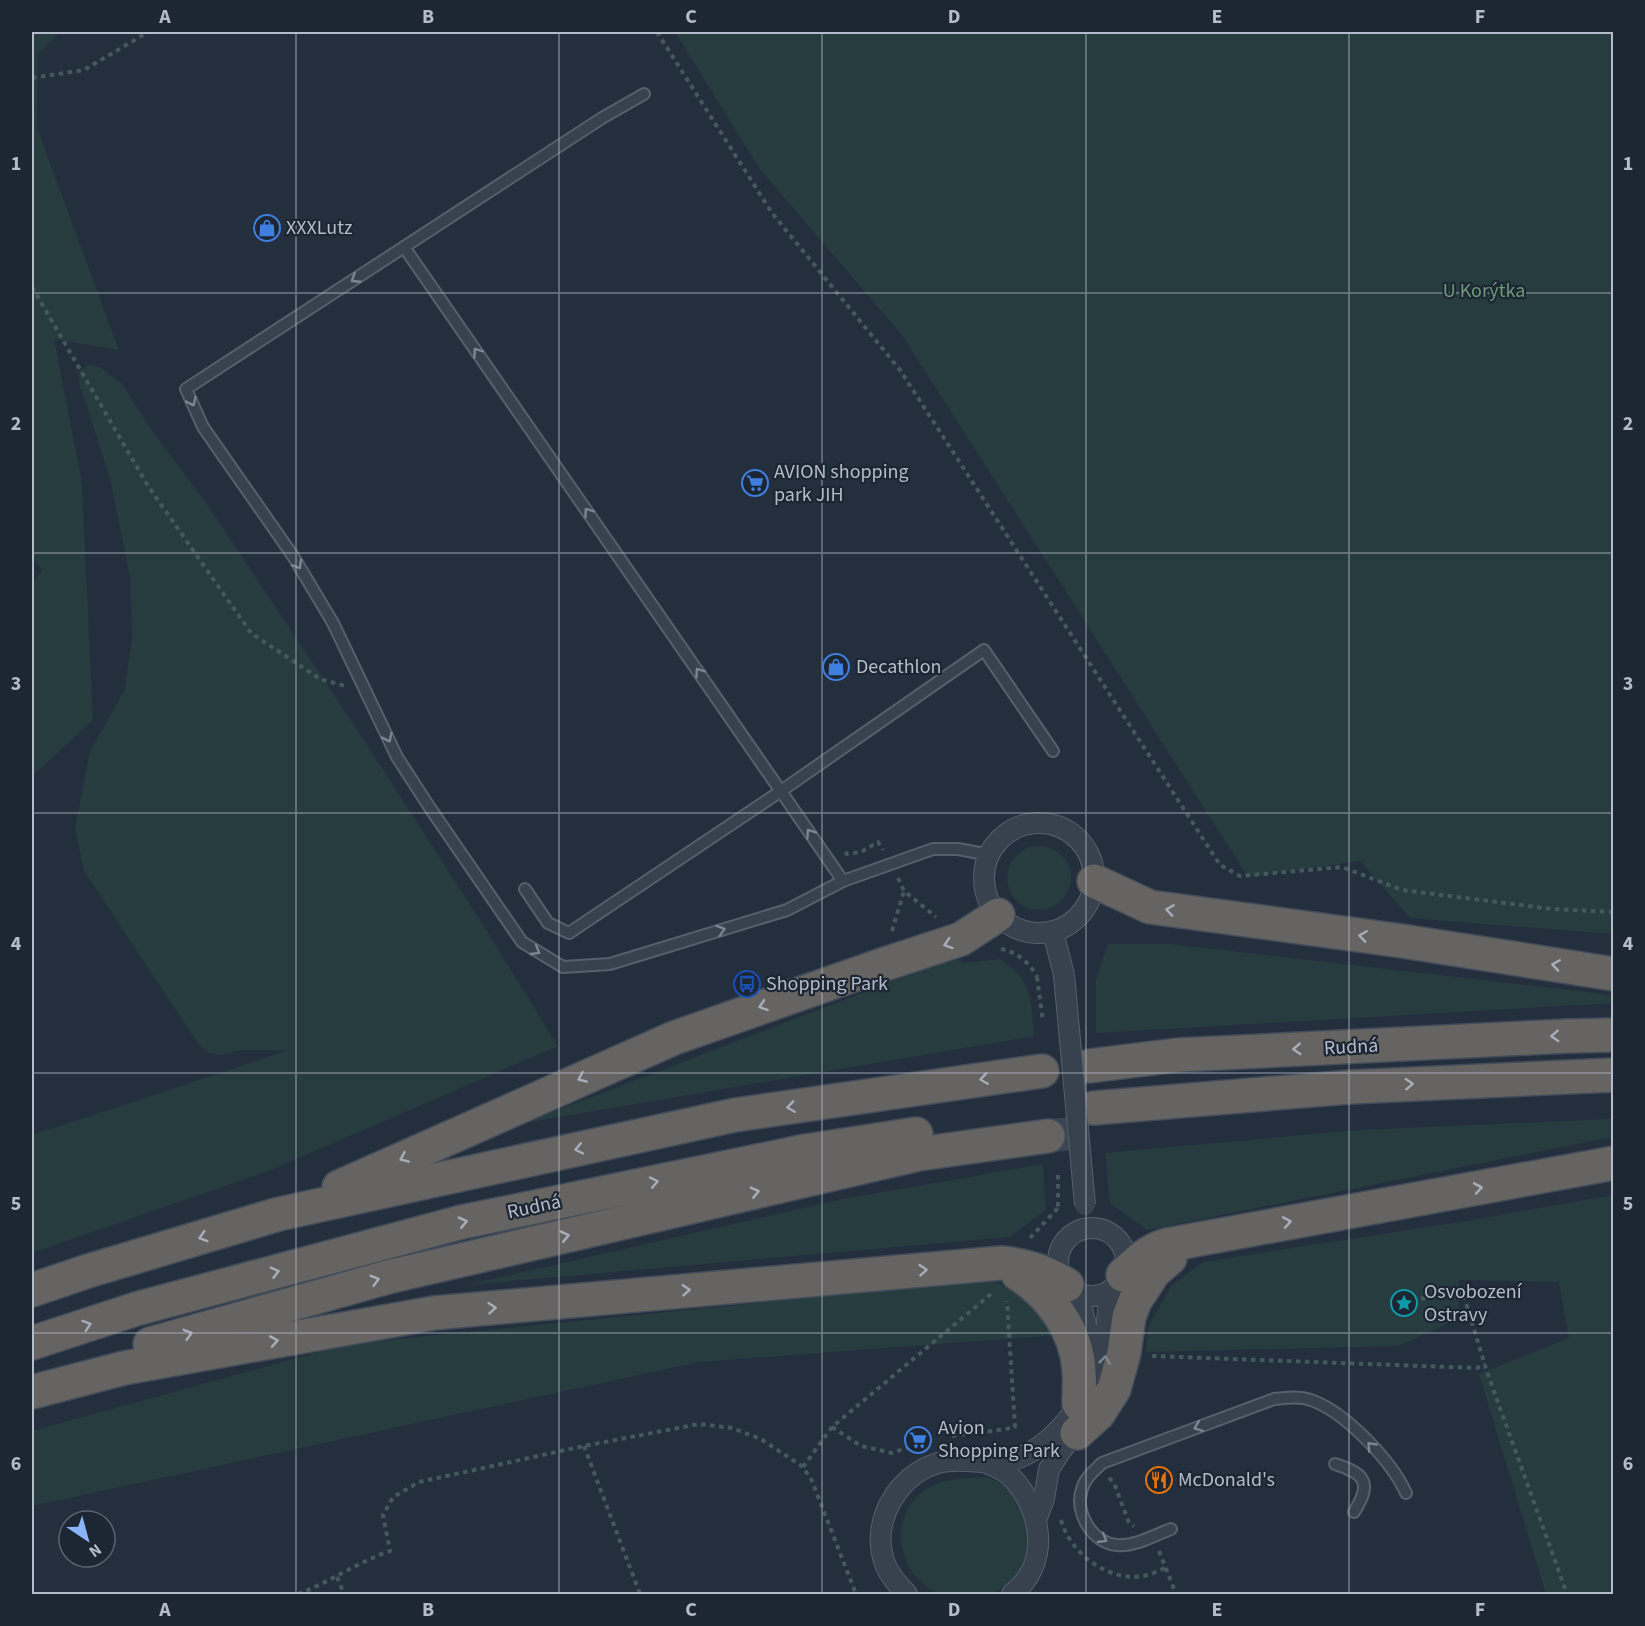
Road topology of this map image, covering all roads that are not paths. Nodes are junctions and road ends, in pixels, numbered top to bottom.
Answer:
1 (644, 94) dead end
2 (404, 247) junction
3 (1053, 751) dead end
4 (781, 791) junction
5 (990, 855) junction
6 (843, 881) junction
7 (1094, 881) junction
8 (525, 889) dead end
9 (998, 915) junction
10 (1053, 932) junction
11 (1614, 974) edge
12 (1614, 1035) edge
13 (1089, 1066) dead end
14 (1042, 1071) dead end
15 (1614, 1075) edge
16 (1095, 1119) tunnel mouth
17 (1614, 1163) edge
18 (279, 1214) junction
19 (1086, 1228) junction
20 (1229, 1233) junction
21 (1001, 1263) junction
22 (1116, 1283) junction
23 (1072, 1289) junction
24 (32, 1290) edge
25 (32, 1343) edge
26 (32, 1383) edge
27 (32, 1392) edge
28 (1078, 1419) junction
29 (983, 1462) junction
30 (1335, 1464) dead end
31 (1406, 1492) dead end
32 (1354, 1512) dead end
33 (1036, 1520) junction
34 (1171, 1530) dead end
35 (907, 1594) edge
36 (1012, 1594) edge

1 - 2 lane
4 -> 2 lane
2 -> 6 lane
3 - 4 lane
6 -> 4 lane
4 - 8 lane
5 - 6 lane
5 - 7 street
5 - 9 street
7 - 10 street
11 -> 7 highway
9 - 10 street
9 -> 18 highway
10 - 19 street, bridge
12 -> 13 highway, Rudná
14 -> 18 highway
16 -> 15 highway, Rudná
20 -> 17 highway
18 -> 24 highway
19 - 22 street
19 - 23 street
20 - 22 highway
20 - 28 highway
21 - 23 highway
27 -> 21 highway
21 - 28 highway
22 - 23 street
28 -> 22 street
23 - 28 street
25 - 26 highway, Rudná
28 - 29 street
28 - 33 street
29 - 33 street
29 - 35 street
30 - 32 lane
31 -> 34 lane
33 - 36 street

